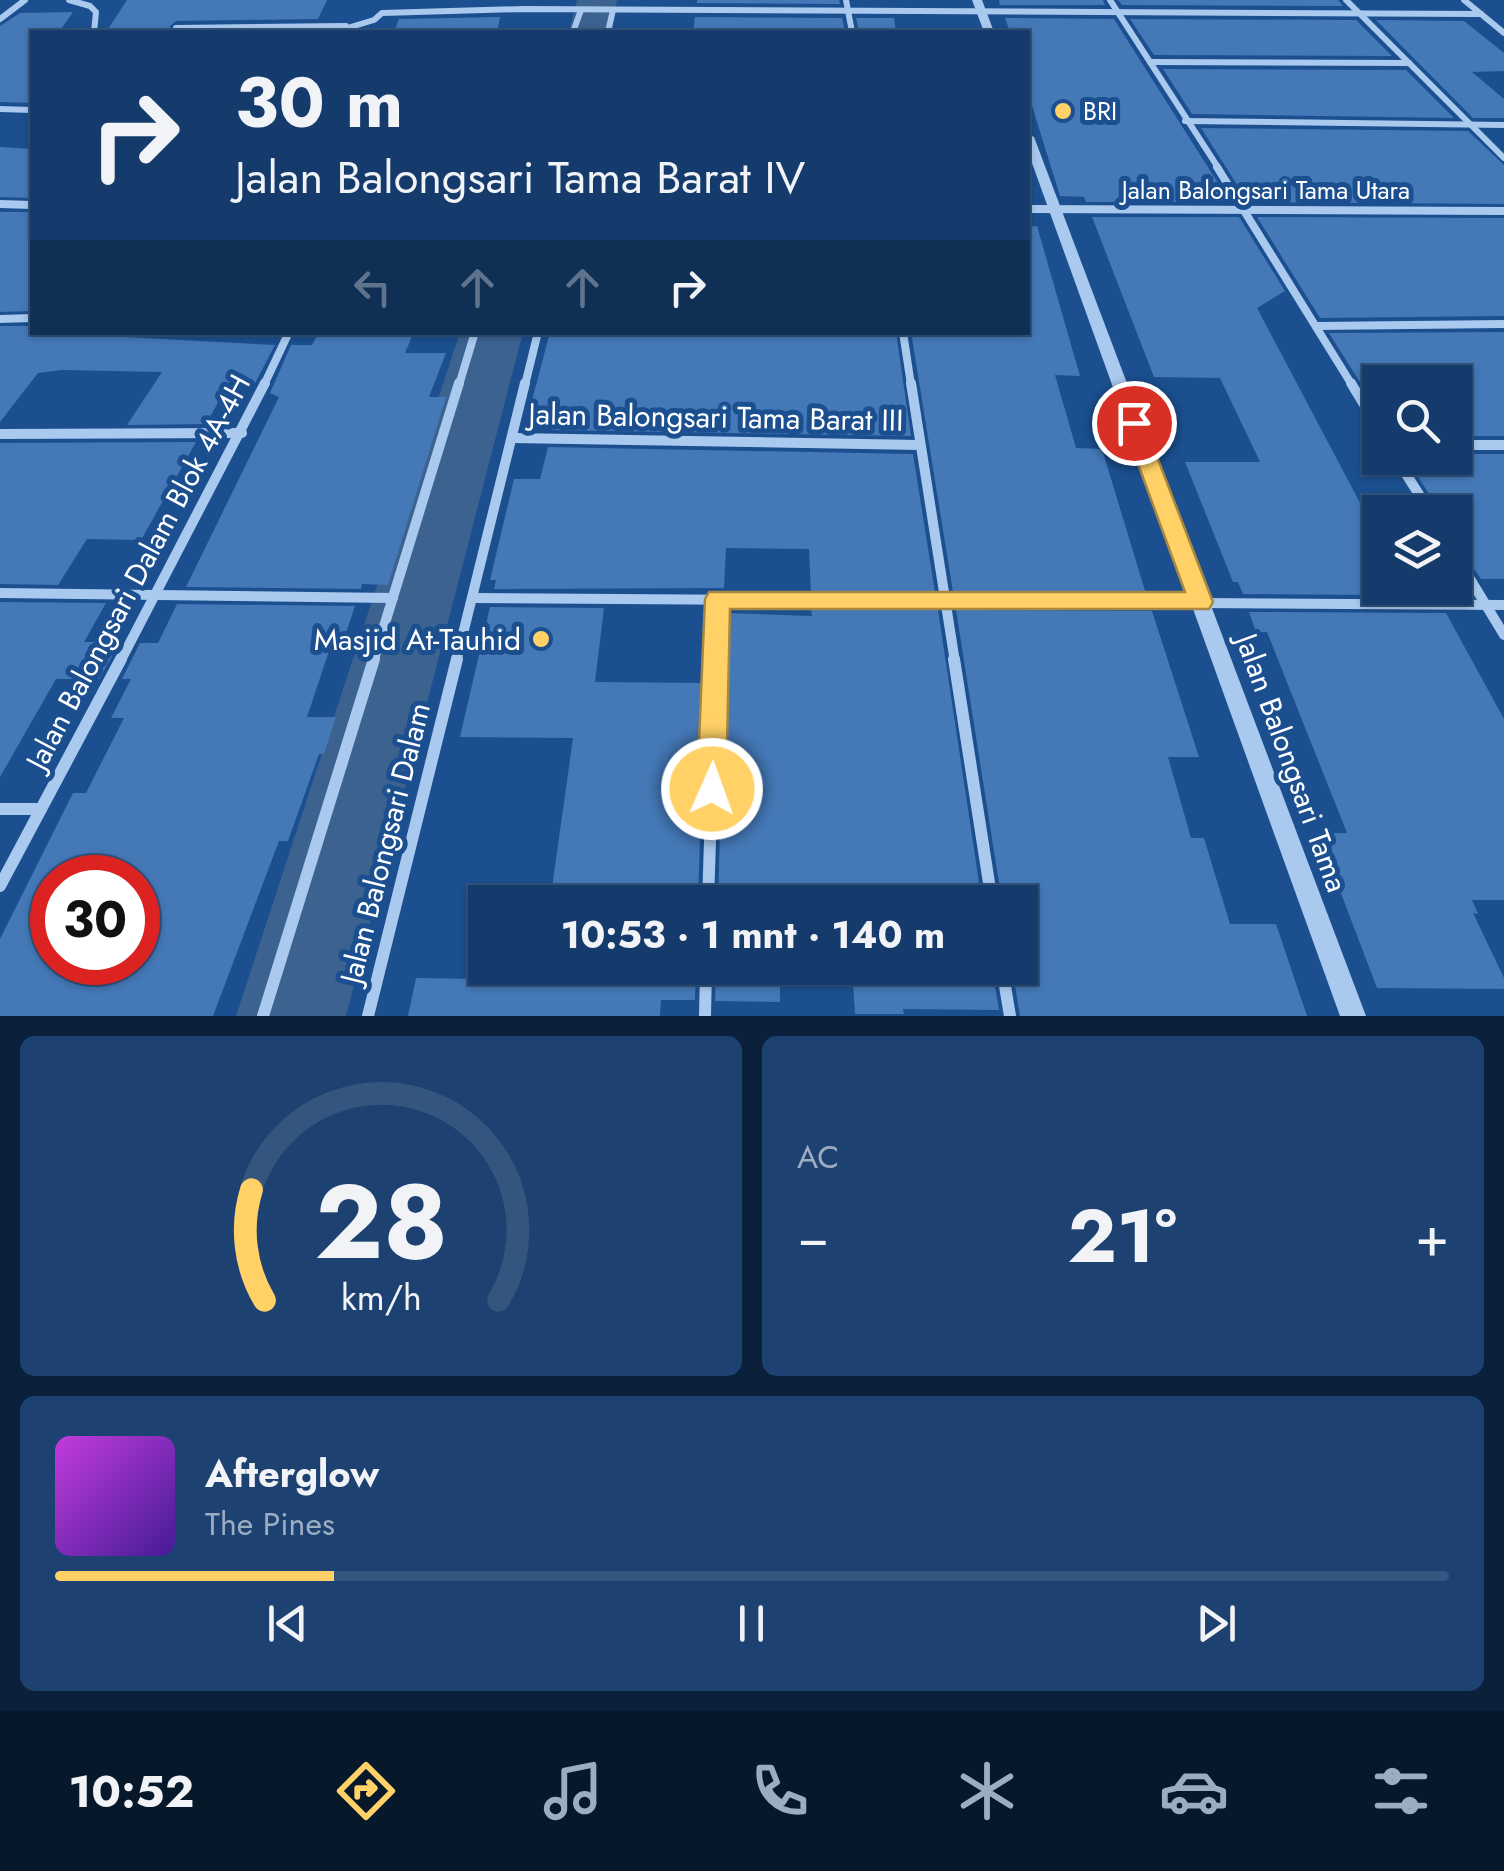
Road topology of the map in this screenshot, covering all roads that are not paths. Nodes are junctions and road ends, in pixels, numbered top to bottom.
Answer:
1 (25, 0) edge
2 (69, 0) edge
3 (385, 0) edge
4 (523, 0) edge
5 (846, 0) edge
6 (1110, 0) edge
7 (1346, 0) edge
8 (1464, 0) edge
9 (979, 6) edge
10 (523, 9) junction
11 (584, 10) junction
12 (613, 10) junction
13 (848, 11) junction
14 (1117, 12) junction
15 (382, 13) junction
16 (1481, 14) junction
17 (1362, 16) junction
18 (0, 19) edge
19 (233, 25) junction
20 (348, 26) junction
21 (176, 28) dead end
22 (94, 30) edge
23 (229, 30) edge
24 (339, 30) edge
25 (574, 30) edge
26 (608, 30) edge
27 (852, 30) edge
28 (988, 30) edge
29 (1504, 33) edge
30 (1150, 62) junction
31 (1409, 63) junction
32 (0, 108) edge
33 (30, 110) edge
34 (1184, 121) junction
35 (1470, 125) junction
36 (1504, 125) edge
37 (1030, 143) edge
38 (1504, 158) edge
39 (0, 204) edge
40 (30, 205) edge
41 (1030, 208) edge
42 (1054, 209) junction
43 (1246, 210) junction
44 (1504, 211) edge
45 (0, 318) edge
46 (30, 318) edge
47 (1504, 324) edge
48 (1316, 326) junction
49 (288, 335) edge
50 (474, 335) edge
51 (537, 335) edge
52 (902, 335) edge
53 (1362, 401) edge
54 (242, 433) junction
55 (0, 434) edge
56 (512, 438) junction
57 (920, 445) junction
58 (1472, 445) edge
59 (1504, 445) edge
60 (1472, 582) edge
61 (0, 593) edge
62 (154, 595) junction
63 (393, 598) junction
64 (472, 598) junction
65 (718, 599) junction
66 (945, 600) junction
67 (1200, 602) junction
68 (1486, 605) junction
69 (1504, 605) edge
70 (1504, 635) edge
71 (0, 809) edge
72 (41, 809) junction
73 (709, 885) edge
74 (989, 885) edge
75 (0, 886) edge
76 (706, 985) edge
77 (1005, 985) edge
78 (262, 1016) edge
79 (368, 1016) edge
80 (705, 1016) edge
81 (1010, 1016) edge
82 (1353, 1016) edge

1 - 18 street
2 - 22 street
3 - 15 street
4 - 10 street
5 - 13 street
6 - 14 street
7 - 17 street
8 - 16 street
9 - 13 street
9 - 14 street
9 - 28 street
10 - 11 street
10 - 15 street
11 - 12 street
11 - 25 street
12 - 13 street
12 - 26 street
13 - 27 street
14 - 17 street
14 - 30 street
15 - 20 street
16 - 17 street
16 - 29 street
17 - 31 street
19 - 20 street
19 - 21 street
19 - 23 street
20 - 24 street
30 - 31 street
30 - 34 street
31 - 35 street
32 - 33 street
34 - 35 street
34 - 43 street
35 - 36 street
35 - 38 street
37 - 42 street, Jalan Balongsari Tama
39 - 40 street
41 - 42 street, Jalan Balongsari Tama Utara
42 - 43 street, Jalan Balongsari Tama Utara
42 - 67 street, Jalan Balongsari Tama
43 - 44 street, Jalan Balongsari Tama Utara
43 - 48 street
45 - 46 street
47 - 48 street
48 - 53 street
49 - 54 street, Jalan Balongsari Dalam Blok 4A-4H
50 - 63 street
51 - 56 street, Jalan Balongsari Dalam
52 - 57 street
54 - 55 street
54 - 62 street, Jalan Balongsari Dalam Blok 4A-4H
56 - 57 street, Jalan Balongsari Tama Barat III
56 - 64 street, Jalan Balongsari Dalam
57 - 66 street
58 - 59 street
60 - 68 street
61 - 62 street
62 - 63 street
62 - 72 street, Jalan Balongsari Dalam Blok 4A-4H
63 - 78 street
64 - 65 street
64 - 79 street, Jalan Balongsari Dalam
65 - 66 street
65 - 73 street
66 - 67 street
66 - 74 street
67 - 68 street
67 - 82 street, Jalan Balongsari Tama
68 - 69 street
68 - 70 street
71 - 72 street
72 - 75 street, Jalan Balongsari Dalam Blok 4A-4H
76 - 80 street
77 - 81 street

